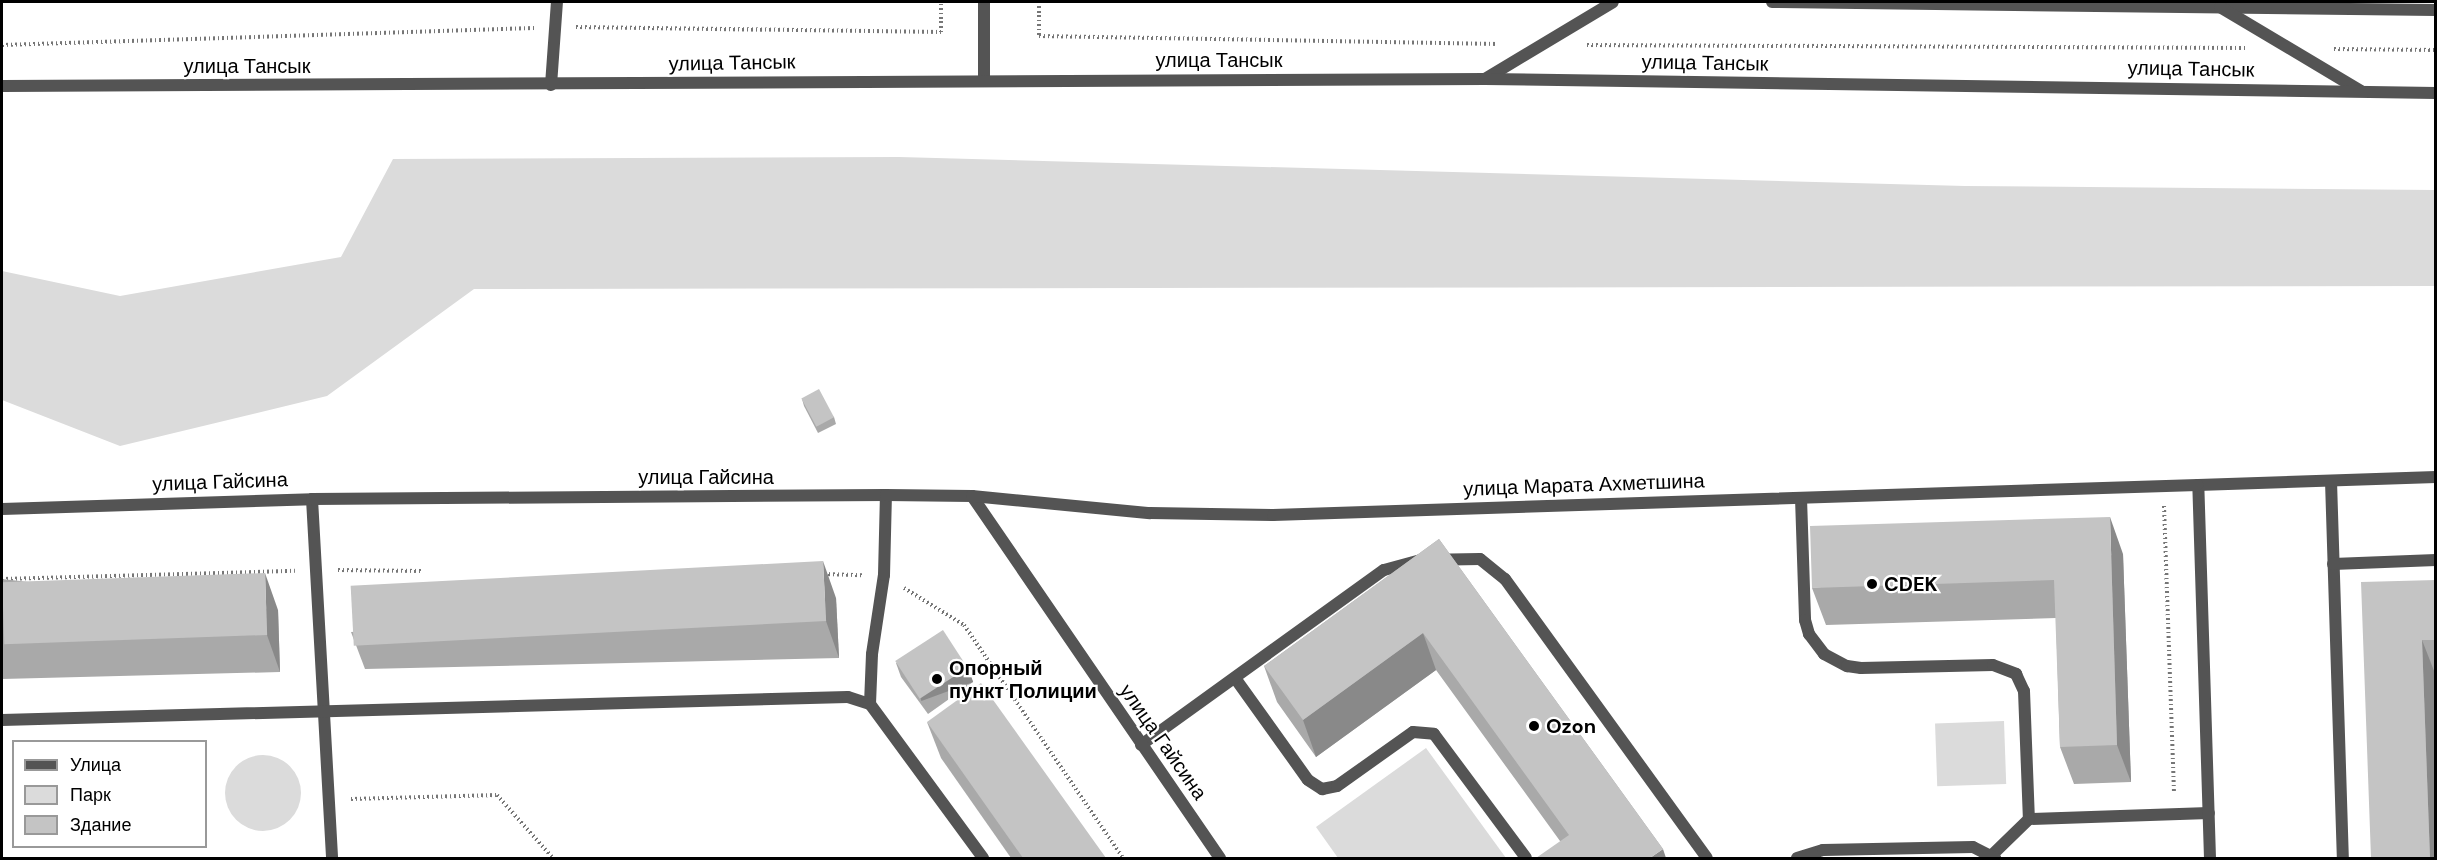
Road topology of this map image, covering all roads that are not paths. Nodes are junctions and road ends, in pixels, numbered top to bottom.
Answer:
1 (556, 2) edge
2 (984, 2) edge
3 (1613, 2) edge
4 (1772, 2) edge
5 (2218, 4) edge
6 (2436, 10) edge
7 (984, 79) junction
8 (1485, 79) junction
9 (551, 85) junction
10 (2, 86) edge
11 (2361, 91) junction
12 (2436, 93) edge
13 (2436, 477) edge
14 (2331, 481) junction
15 (2198, 485) junction
16 (886, 495) junction
17 (972, 496) junction
18 (1801, 498) junction
19 (312, 499) junction
20 (2, 509) edge
21 (2436, 560) edge
22 (2333, 564) junction
23 (1235, 678) junction
24 (870, 704) junction
25 (325, 713) junction
26 (2, 720) edge
27 (1141, 745) junction
28 (2209, 813) junction
29 (2029, 819) junction
30 (1993, 857) edge
31 (332, 858) edge
32 (983, 858) edge
33 (1220, 858) edge
34 (1526, 858) edge
35 (1707, 858) edge
36 (1797, 858) edge
37 (2210, 858) edge
38 (2343, 858) edge

1 - 9 street
2 - 7 street
3 - 8 street
4 - 5 street
5 - 6 street
5 - 11 street
7 - 8 street, улица Тансык
7 - 9 street, улица Тансык
8 - 11 street, улица Тансык
9 - 10 street, улица Тансык
11 - 12 street, улица Тансык
13 - 14 street, улица Марата Ахметшина
14 - 15 street, улица Марата Ахметшина
14 - 22 street
15 - 18 street, улица Марата Ахметшина
15 - 28 street
16 - 17 street, улица Гайсина
16 - 19 street, улица Гайсина
16 - 24 street
17 - 18 street, улица Марата Ахметшина
17 - 27 street, улица Гайсина
18 - 29 street
19 - 20 street, улица Гайсина
19 - 25 street
21 - 22 street
22 - 38 street
23 - 27 street
23 - 34 street
23 - 35 street
24 - 25 street
24 - 32 street
25 - 26 street
25 - 31 street
27 - 33 street, улица Гайсина
28 - 29 street
28 - 37 street
29 - 30 street
30 - 36 street

